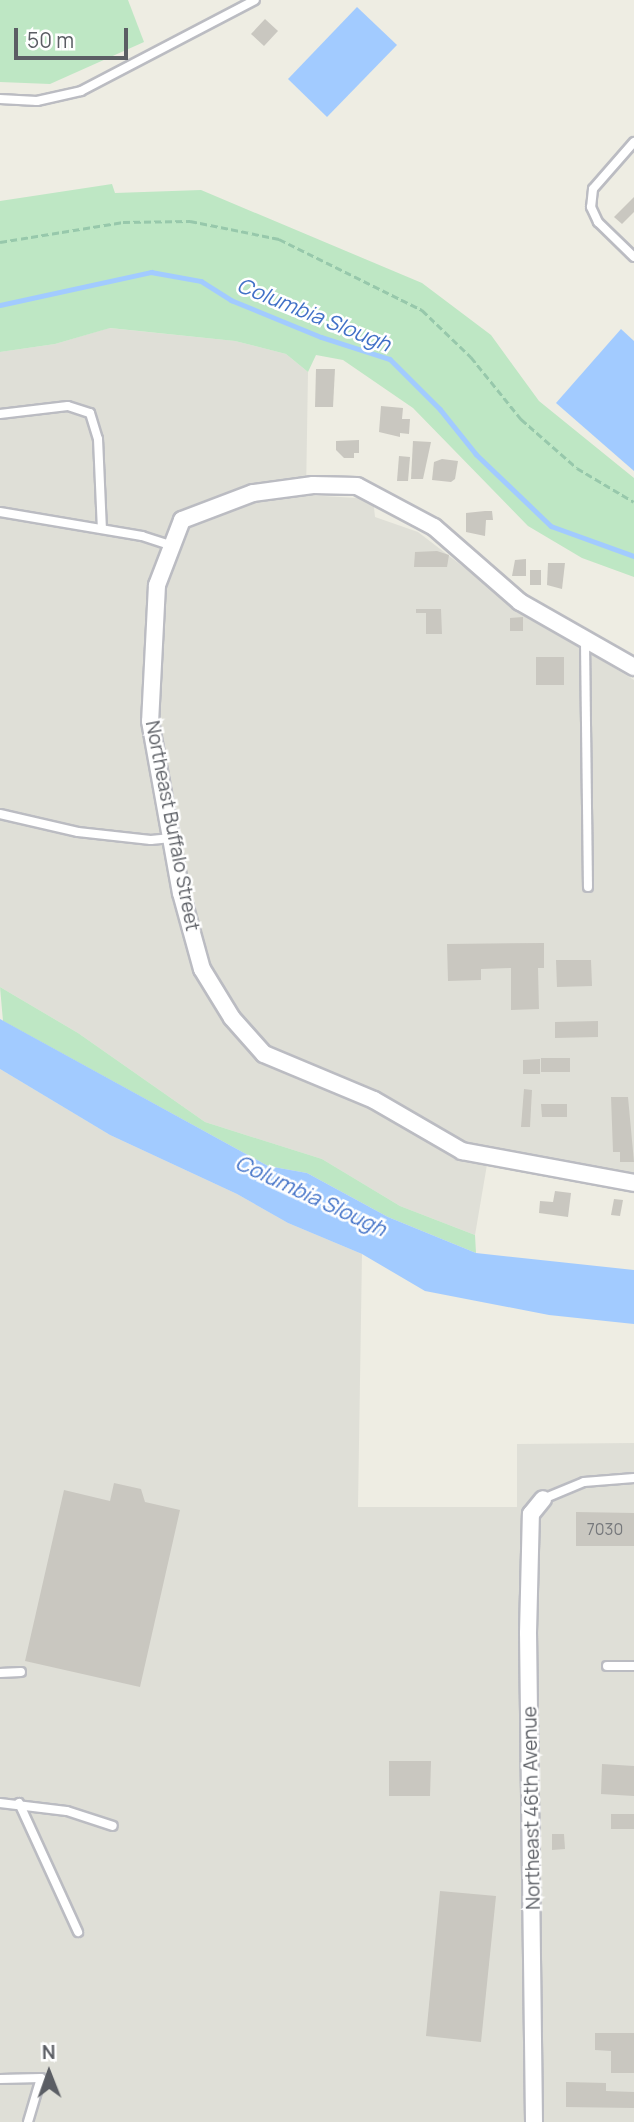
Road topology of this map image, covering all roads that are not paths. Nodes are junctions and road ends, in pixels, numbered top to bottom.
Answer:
1 (255, 0) edge
2 (0, 99) edge
3 (634, 142) edge
4 (634, 257) edge
5 (0, 414) edge
6 (0, 512) edge
7 (102, 529) junction
8 (172, 546) junction
9 (585, 642) junction
10 (634, 667) edge
11 (0, 814) edge
12 (172, 838) junction
13 (588, 887) dead end
14 (634, 1183) edge
15 (634, 1478) edge
16 (543, 1499) joint
17 (607, 1666) dead end
18 (634, 1667) edge
19 (0, 1672) edge
20 (21, 1672) dead end
21 (0, 1803) edge
22 (19, 1803) junction
23 (113, 1826) dead end
24 (78, 1932) dead end
25 (0, 2079) edge
26 (28, 2122) edge
27 (534, 2122) edge

1 - 2 lane
3 - 4 lane
5 - 7 lane
6 - 7 lane
7 - 8 lane
8 - 9 street, Northeast Buffalo Street
8 - 12 street, Northeast Buffalo Street
9 - 10 street, Northeast Buffalo Street
9 - 13 lane
11 - 12 lane
12 - 14 street, Northeast Buffalo Street
15 - 16 lane
16 - 27 street, Northeast 46th Avenue
17 - 18 lane
19 - 20 lane
21 - 22 lane
22 - 23 lane
22 - 24 lane
25 - 26 lane

